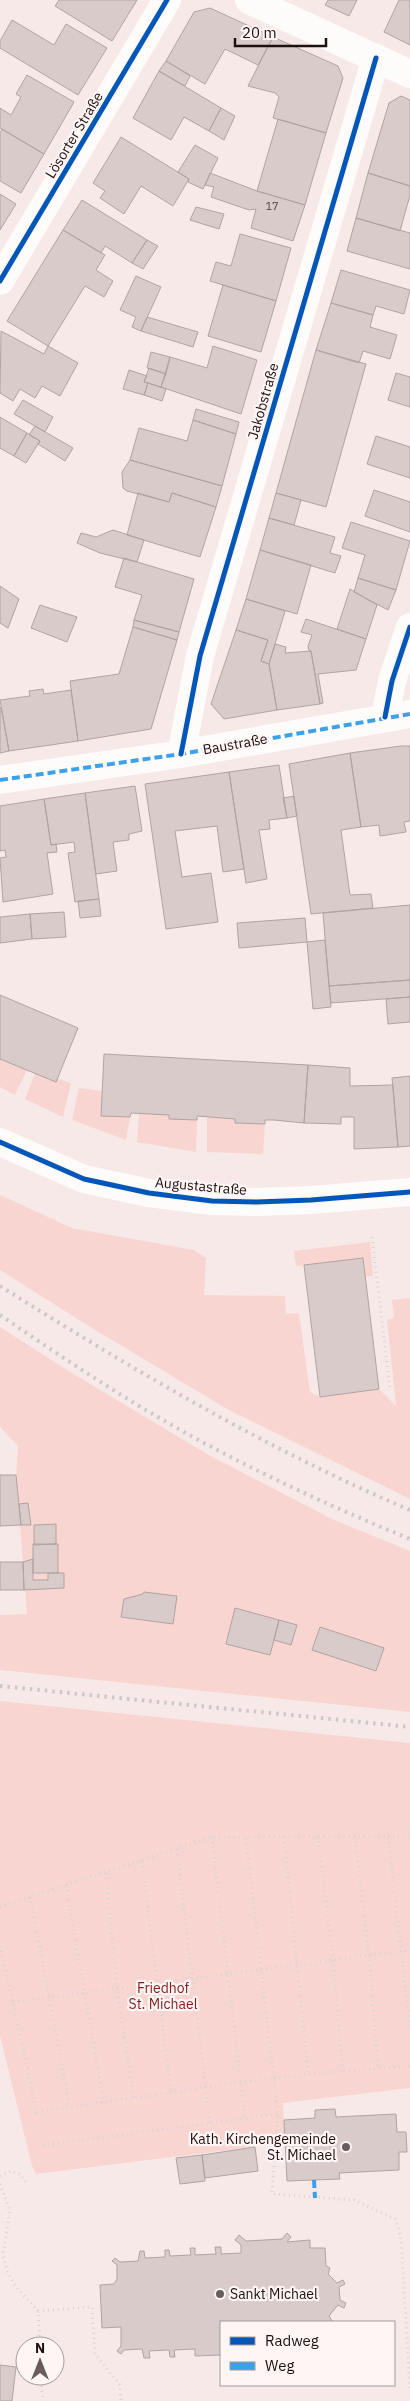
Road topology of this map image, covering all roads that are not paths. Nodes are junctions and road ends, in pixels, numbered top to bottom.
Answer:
1 (167, 0) edge
2 (249, 0) edge
3 (376, 58) junction
4 (410, 74) edge
5 (0, 281) edge
6 (410, 627) edge
7 (397, 715) edge
8 (180, 754) junction
9 (0, 780) edge
10 (0, 1142) edge
11 (410, 1192) edge

1 - 5 street, Lösorter Straße
2 - 3 street
3 - 4 street
3 - 8 street, Jakobstraße
6 - 7 street
7 - 8 street, Baustraße
8 - 9 street, Baustraße
10 - 11 street, Augustastraße

